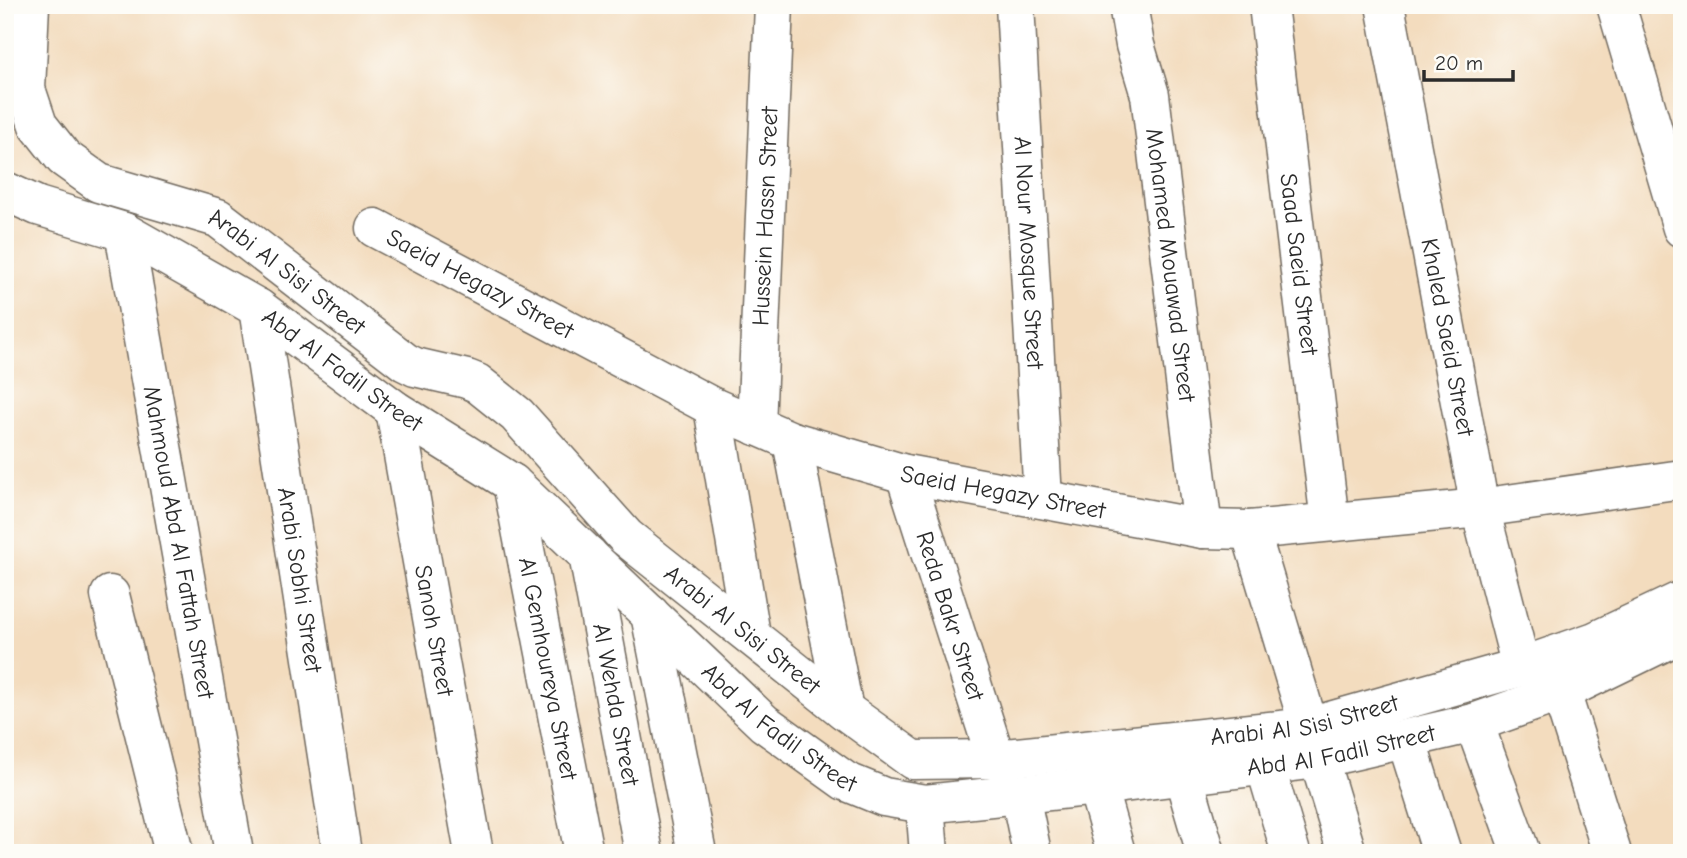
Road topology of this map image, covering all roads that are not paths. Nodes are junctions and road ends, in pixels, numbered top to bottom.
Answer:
1 (30, 5) edge
2 (774, 5) edge
3 (1015, 5) edge
4 (1128, 5) edge
5 (1268, 5) edge
6 (1385, 5) edge
7 (1616, 5) edge
8 (5, 191) edge
9 (375, 228) dead end
10 (1682, 228) edge
11 (124, 232) junction
12 (258, 308) junction
13 (713, 407) junction
14 (395, 410) junction
15 (756, 426) junction
16 (792, 441) junction
17 (905, 474) junction
18 (1682, 479) edge
19 (512, 484) junction
20 (1043, 499) junction
21 (1480, 508) junction
22 (1330, 522) junction
23 (1203, 529) junction
24 (1251, 530) junction
25 (588, 555) junction
26 (110, 595) dead end
27 (1682, 600) edge
28 (650, 614) junction
29 (1682, 633) edge
30 (751, 635) junction
31 (1521, 667) junction
32 (1561, 692) junction
33 (844, 710) junction
34 (1474, 723) junction
35 (1406, 738) junction
36 (1314, 743) junction
37 (996, 759) junction
38 (1265, 765) junction
39 (1183, 775) junction
40 (1097, 786) junction
41 (1020, 795) junction
42 (925, 804) junction
43 (174, 853) edge
44 (234, 853) edge
45 (342, 853) edge
46 (474, 853) edge
47 (584, 853) edge
48 (644, 853) edge
49 (697, 853) edge
50 (929, 853) edge
51 (1032, 853) edge
52 (1116, 853) edge
53 (1206, 853) edge
54 (1291, 853) edge
55 (1347, 853) edge
56 (1441, 853) edge
57 (1521, 853) edge
58 (1612, 853) edge

1 - 30 street, Arabi Al Sisi Street
2 - 15 street, Hussein Hassn Street
3 - 20 street, Al Nour Mosque Street
4 - 23 street, Mohamed Mouawad Street
5 - 22 street, Saad Saeid Street
6 - 21 street, Khaled Saeid Street
7 - 10 street
8 - 11 street, Abd Al Fadil Street
9 - 13 street, Saeid Hegazy Street
11 - 12 street, Abd Al Fadil Street
11 - 44 street, Mahmoud Abd Al Fattah Street
12 - 14 street, Abd Al Fadil Street
12 - 45 street, Arabi Sobhi Street
13 - 15 street, Saeid Hegazy Street
13 - 30 street
14 - 19 street, Abd Al Fadil Street
14 - 46 street, Sanoh Street
15 - 16 street, Saeid Hegazy Street
16 - 17 street, Saeid Hegazy Street
16 - 33 street
17 - 20 street, Saeid Hegazy Street
17 - 37 street, Reda Bakr Street
18 - 21 street, Saeid Hegazy Street
19 - 25 street, Abd Al Fadil Street
19 - 47 street, Al Gemhoureya Street
20 - 23 street, Saeid Hegazy Street
21 - 22 street, Saeid Hegazy Street
21 - 31 street, Khaled Saeid Street
22 - 24 street, Saeid Hegazy Street
23 - 24 street, Saeid Hegazy Street
24 - 36 street
25 - 28 street, Abd Al Fadil Street
25 - 48 street, Al Wehda Street
26 - 43 street
27 - 31 street, Arabi Al Sisi Street
28 - 42 street, Abd Al Fadil Street
28 - 49 street
29 - 32 street, Abd Al Fadil Street
30 - 33 street, Arabi Al Sisi Street
31 - 36 street, Arabi Al Sisi Street
32 - 34 street, Abd Al Fadil Street
32 - 58 street
33 - 37 street, Arabi Al Sisi Street
34 - 35 street, Abd Al Fadil Street
34 - 57 street
35 - 36 street, Abd Al Fadil Street
35 - 56 street
36 - 37 street, Arabi Al Sisi Street
36 - 38 street, Abd Al Fadil Street
36 - 55 street
38 - 39 street, Abd Al Fadil Street
38 - 54 street
39 - 40 street, Abd Al Fadil Street
39 - 53 street
40 - 41 street, Abd Al Fadil Street
40 - 52 street
41 - 42 street, Abd Al Fadil Street
41 - 51 street
42 - 50 street

